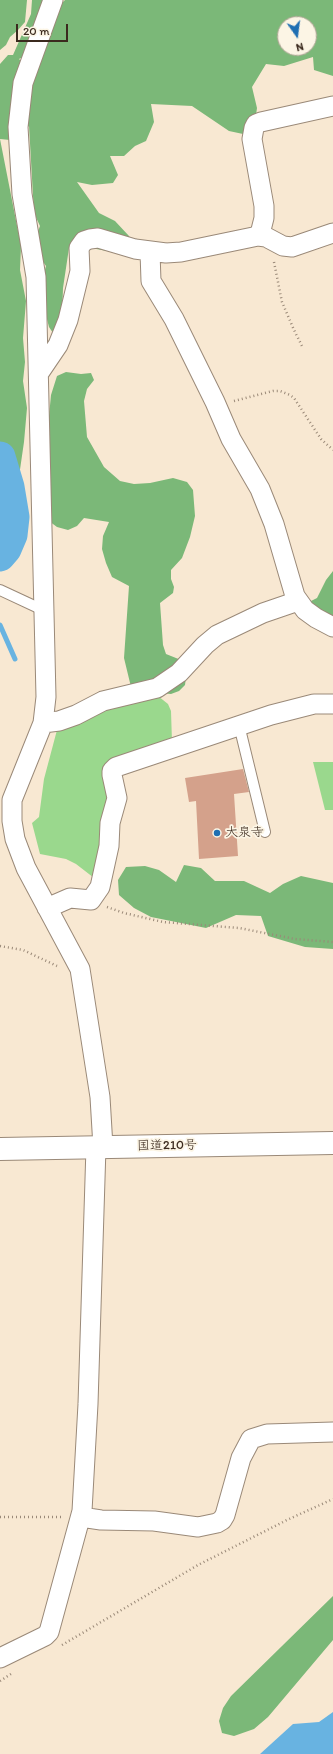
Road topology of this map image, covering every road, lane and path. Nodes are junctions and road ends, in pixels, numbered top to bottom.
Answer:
1 (53, 0) edge
2 (333, 106) edge
3 (333, 233) edge
4 (265, 238) junction
5 (150, 252) junction
6 (303, 348) dead end
7 (39, 373) junction
8 (217, 406) junction
9 (333, 450) edge
10 (0, 590) edge
11 (298, 601) junction
12 (44, 610) junction
13 (333, 627) edge
14 (333, 704) edge
15 (43, 724) junction
16 (239, 725) junction
17 (265, 832) dead end
18 (91, 900) junction
19 (47, 908) junction
20 (333, 942) edge
21 (0, 946) edge
22 (83, 980) junction
23 (333, 1143) edge
24 (100, 1147) junction
25 (0, 1149) edge
26 (333, 1432) edge
27 (333, 1499) edge
28 (0, 1517) edge
29 (81, 1517) junction
30 (62, 1645) dead end
31 (0, 1658) edge
32 (14, 1673) dead end
33 (0, 1681) edge

1 - 7 street
2 - 4 street
3 - 4 street
4 - 5 street
4 - 6 path
5 - 7 street
5 - 8 street
7 - 12 street
8 - 9 path
8 - 11 street
10 - 12 lane
11 - 13 street
11 - 15 street
12 - 15 street
14 - 16 street
15 - 19 street
16 - 17 lane
16 - 18 street
18 - 19 street
18 - 20 path
19 - 22 street
21 - 22 path
22 - 24 street
23 - 24 highway, 国道210号
24 - 25 highway, 国道210号
24 - 29 street
26 - 29 street
27 - 30 path
28 - 29 path
29 - 31 street
32 - 33 path

